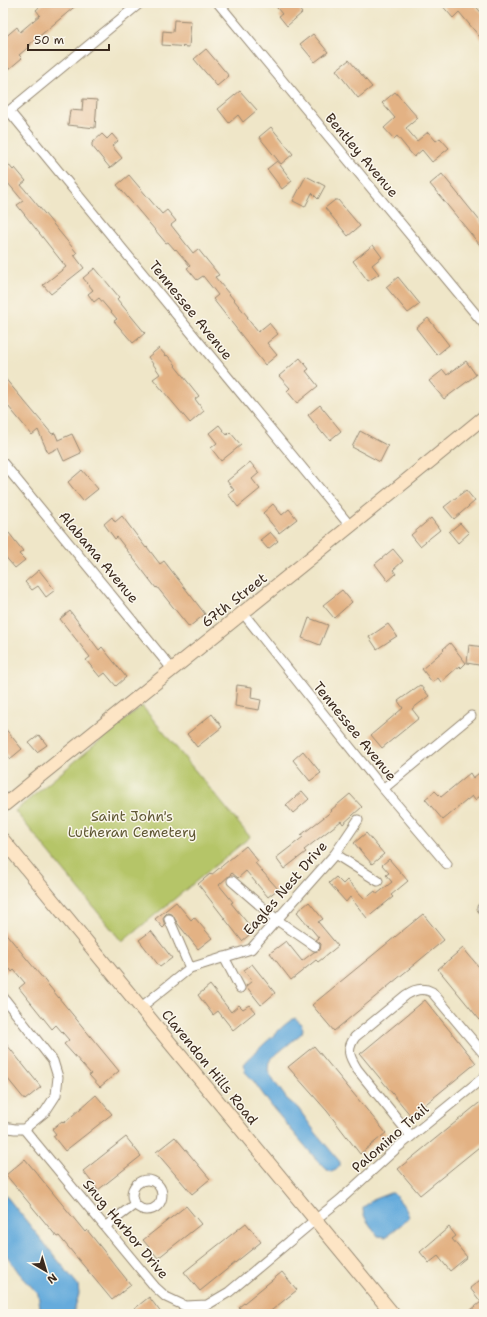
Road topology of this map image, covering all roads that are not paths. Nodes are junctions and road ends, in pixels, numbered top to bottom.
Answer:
1 (140, 3) edge
2 (218, 3) edge
3 (6, 114) edge
4 (484, 324) edge
5 (484, 417) edge
6 (3, 463) edge
7 (351, 527) junction
8 (243, 613) junction
9 (172, 669) junction
10 (471, 716) dead end
11 (383, 789) junction
12 (3, 806) edge
13 (358, 820) dead end
14 (3, 840) edge
15 (335, 854) junction
16 (447, 864) dead end
17 (232, 881) dead end
18 (378, 881) dead end
19 (169, 919) dead end
20 (277, 920) junction
21 (315, 946) dead end
22 (224, 957) junction
23 (190, 968) junction
24 (240, 988) dead end
25 (3, 998) edge
26 (140, 1008) junction
27 (484, 1054) edge
28 (484, 1077) edge
29 (3, 1127) edge
30 (24, 1129) junction
31 (411, 1136) junction
32 (135, 1204) dead end
33 (315, 1220) junction
34 (106, 1226) junction
35 (184, 1310) edge
36 (393, 1314) edge

1 - 3 street
2 - 4 street, Bentley Avenue
3 - 7 street, Tennessee Avenue
5 - 7 street, 67th Street
6 - 9 street, Alabama Avenue
7 - 8 street, 67th Street
8 - 9 street, 67th Street
8 - 11 street, Tennessee Avenue
9 - 12 street, 67th Street
10 - 11 street
11 - 16 street, Tennessee Avenue
13 - 15 street, Eagles Nest Drive
14 - 26 street, Clarendon Hills Road
15 - 18 street
15 - 20 street, Eagles Nest Drive
17 - 20 street
19 - 23 street
20 - 21 street
20 - 22 street, Eagles Nest Drive
22 - 23 street, Eagles Nest Drive
22 - 24 street
23 - 26 street, Eagles Nest Drive
25 - 30 street
26 - 33 street, Clarendon Hills Road
27 - 31 street
28 - 31 street, Palomino Trail
29 - 30 street
30 - 34 street, Snug Harbor Drive
31 - 33 street, Palomino Trail
32 - 34 street
33 - 35 street, Snug Harbor Drive
33 - 36 street, Clarendon Hills Road
34 - 35 street, Snug Harbor Drive

